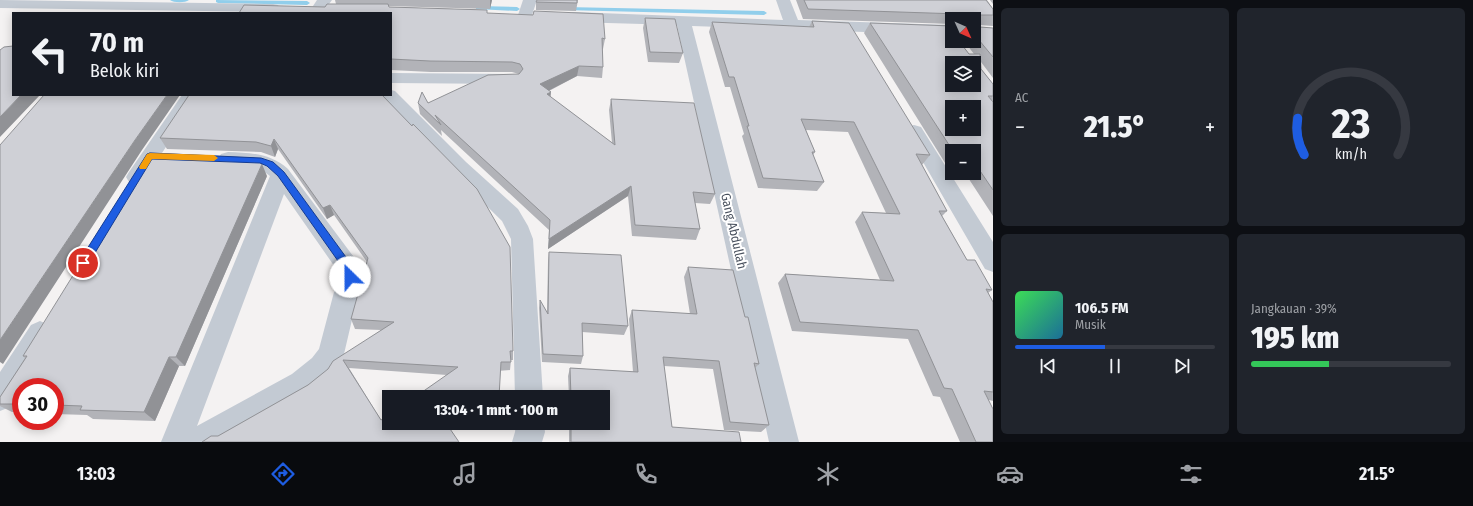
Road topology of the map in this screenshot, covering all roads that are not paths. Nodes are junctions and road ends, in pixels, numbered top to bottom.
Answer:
1 (530, 0) edge
2 (783, 0) edge
3 (200, 3) edge
4 (7, 4) edge
5 (119, 6) edge
6 (326, 6) edge
7 (286, 8) edge
8 (302, 9) edge
9 (511, 15) edge
10 (526, 15) junction
11 (0, 16) edge
12 (542, 16) edge
13 (558, 16) edge
14 (683, 20) junction
15 (792, 23) junction
16 (850, 26) junction
17 (945, 36) edge
18 (862, 46) edge
19 (392, 78) edge
20 (512, 79) edge
21 (189, 96) edge
22 (390, 96) edge
23 (903, 114) edge
24 (150, 156) junction
25 (177, 157) edge
26 (206, 158) edge
27 (281, 174) junction
28 (125, 196) edge
29 (993, 262) edge
30 (50, 317) edge
31 (529, 390) edge
32 (0, 397) edge
33 (530, 430) edge
34 (176, 442) edge
35 (197, 442) edge
36 (527, 442) edge
37 (784, 442) edge

1 - 10 street
2 - 15 street
3 - 5 street
3 - 7 street
4 - 5 street
4 - 11 street
6 - 8 street
9 - 10 street
10 - 12 street
13 - 14 street
14 - 15 street
14 - 37 street, Gang Abdullah
15 - 16 street
16 - 17 street
16 - 18 street
19 - 20 street
21 - 24 street
22 - 31 street
23 - 29 street
24 - 25 street
24 - 28 street
26 - 27 street
27 - 34 street
27 - 35 street
30 - 32 street
33 - 36 street

